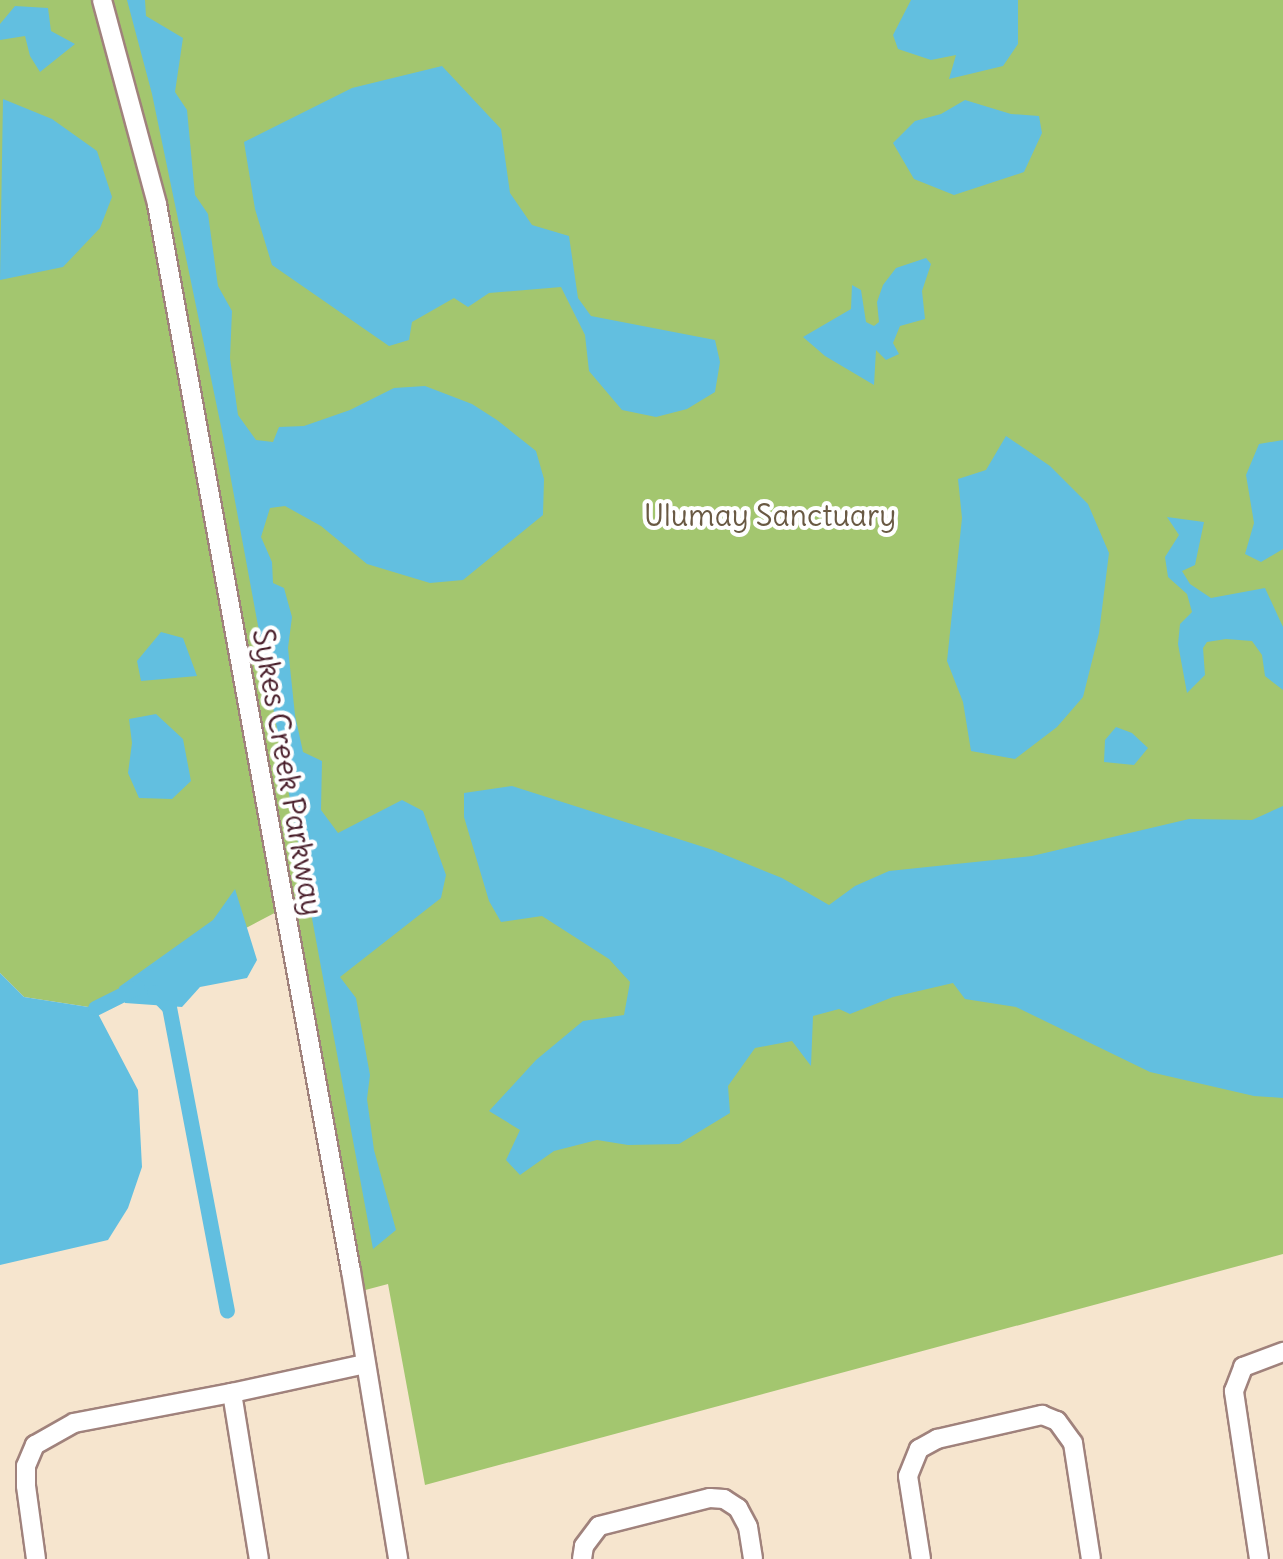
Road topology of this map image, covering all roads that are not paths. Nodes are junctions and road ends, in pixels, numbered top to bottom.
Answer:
1 (102, 0) edge
2 (1283, 1352) edge
3 (365, 1364) junction
4 (232, 1393) junction
5 (36, 1559) edge
6 (259, 1559) edge
7 (398, 1559) edge
8 (582, 1559) edge
9 (753, 1559) edge
10 (921, 1559) edge
11 (1091, 1559) edge
12 (1259, 1559) edge

1 - 3 street, Sykes Creek Parkway
2 - 12 street
3 - 4 street
3 - 7 street, Sykes Creek Parkway
4 - 5 street
4 - 6 street
8 - 9 street
10 - 11 street

